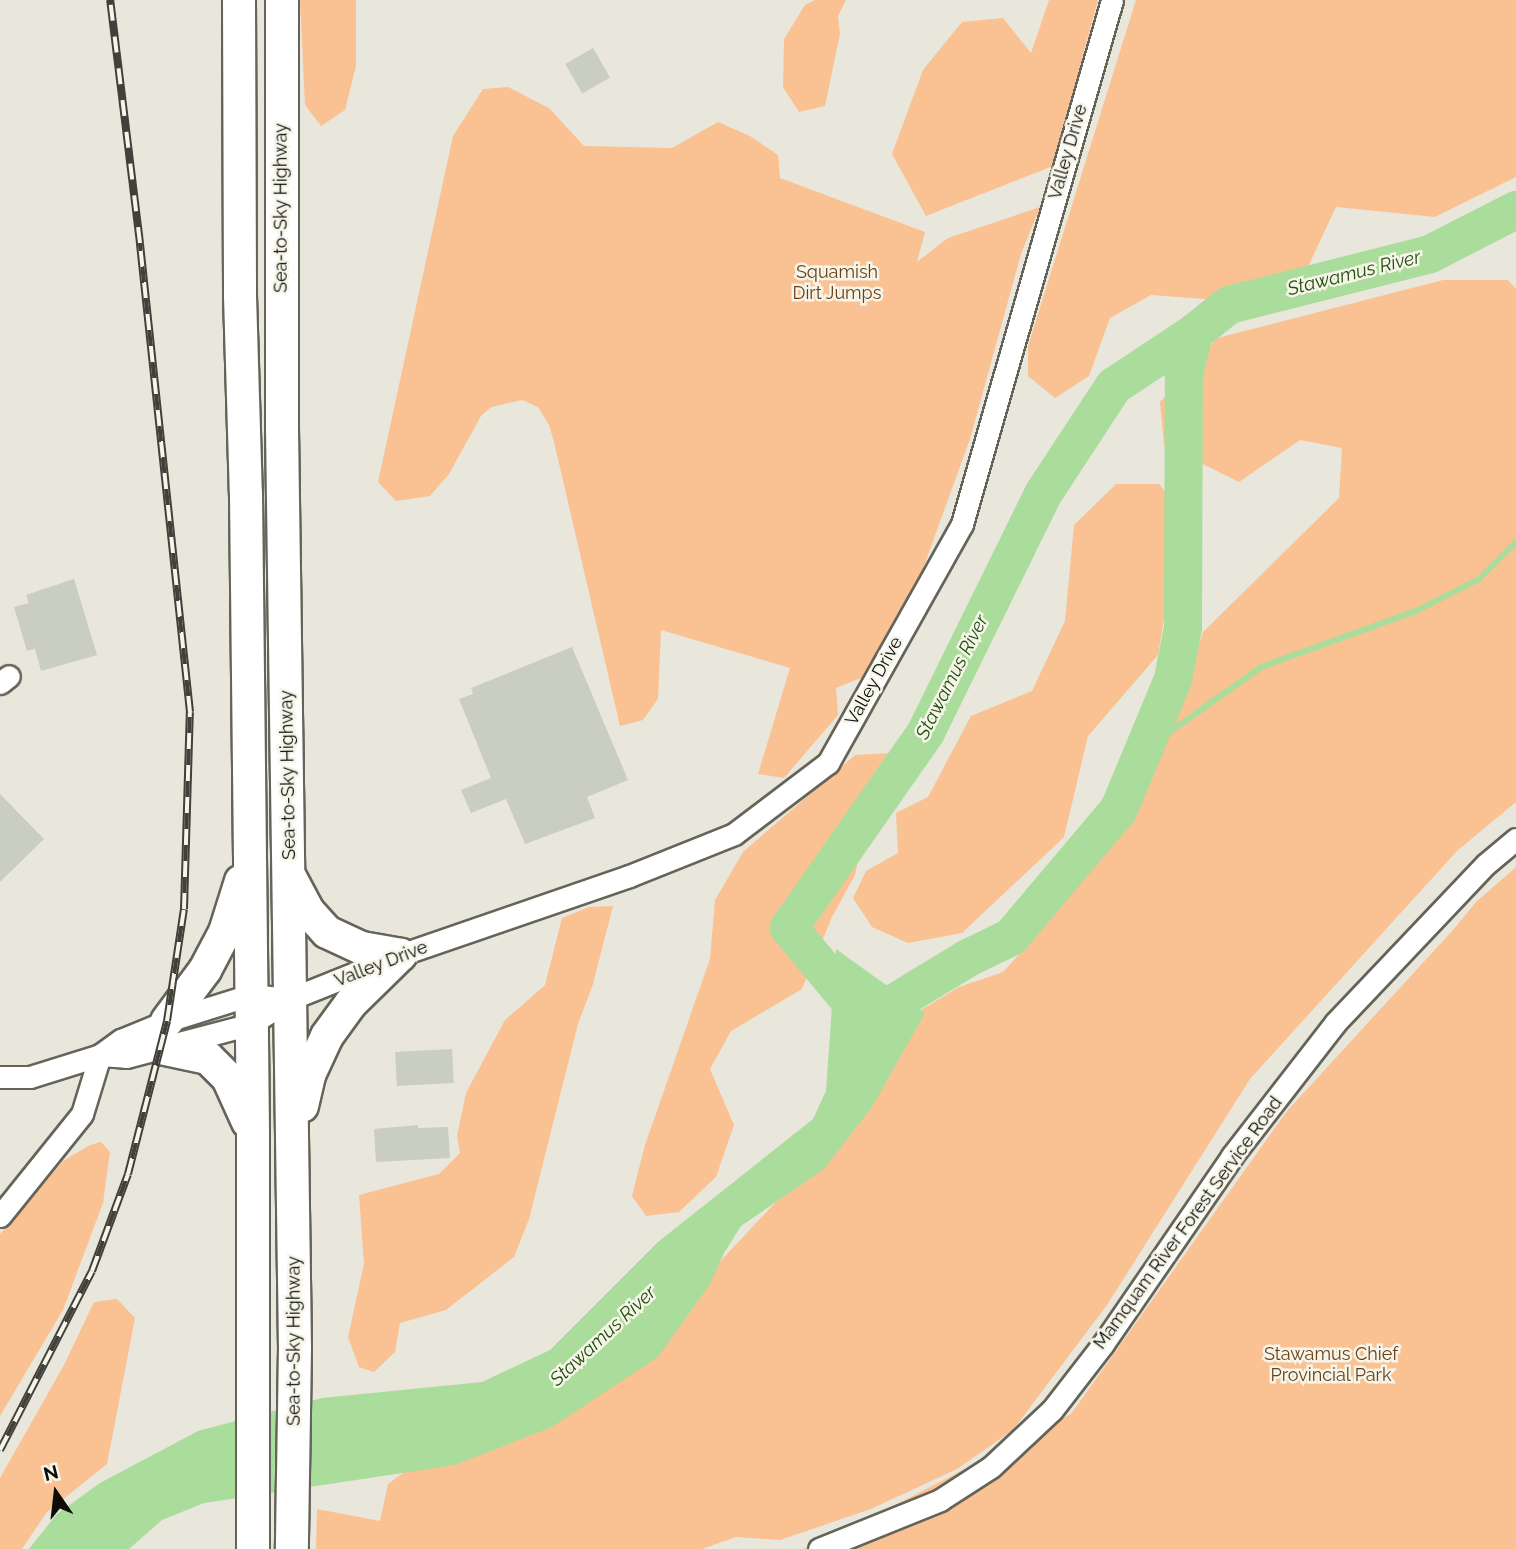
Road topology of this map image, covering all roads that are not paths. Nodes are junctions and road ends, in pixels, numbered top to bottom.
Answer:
1 (239, 0) edge
2 (282, 0) edge
3 (1112, 0) edge
4 (1516, 839) edge
5 (249, 853) junction
6 (289, 875) junction
7 (400, 955) junction
8 (290, 999) junction
9 (251, 1009) junction
10 (164, 1035) junction
11 (100, 1055) junction
12 (0, 1077) edge
13 (253, 1132) junction
14 (293, 1148) junction
15 (0, 1216) edge
16 (253, 1539) edge
17 (292, 1549) edge
18 (818, 1549) edge

1 - 5 highway
2 - 6 highway, Sea-to-Sky Highway
3 - 7 street, Valley Drive
4 - 18 street, Mamquam River Forest Service Road
5 - 9 highway
5 - 10 highway
6 - 7 highway
6 - 8 highway, Sea-to-Sky Highway
7 - 8 street, Valley Drive
7 - 14 highway
8 - 9 street, Valley Drive
8 - 9 street
8 - 14 highway, Sea-to-Sky Highway
9 - 10 street
9 - 10 street
9 - 13 highway
10 - 11 street
10 - 13 highway
11 - 12 street
11 - 15 street
13 - 16 highway
14 - 17 highway, Sea-to-Sky Highway

